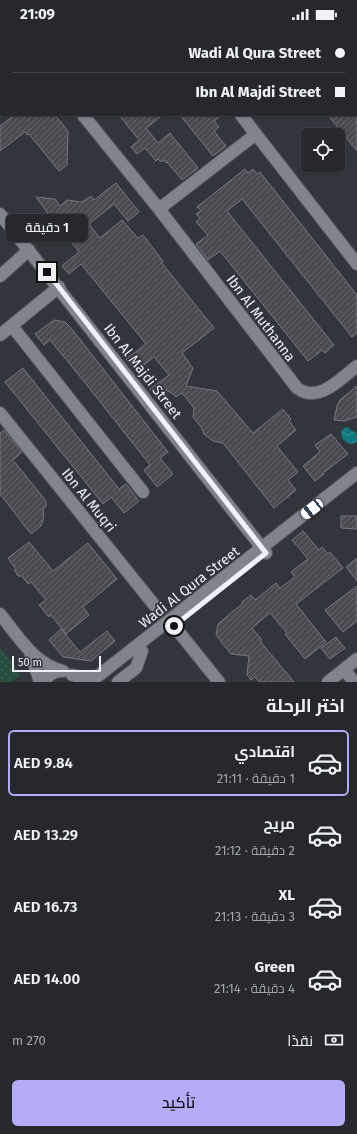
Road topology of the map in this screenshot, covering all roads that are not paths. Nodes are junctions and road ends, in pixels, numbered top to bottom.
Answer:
1 (84, 116) edge
2 (242, 116) edge
3 (256, 134) junction
4 (159, 209) junction
5 (0, 214) edge
6 (29, 250) junction
7 (357, 264) edge
8 (0, 276) edge
9 (59, 287) junction
10 (12, 326) junction
11 (0, 335) edge
12 (357, 366) edge
13 (0, 413) edge
14 (355, 481) edge
15 (143, 492) dead end
16 (264, 551) junction
17 (155, 606) dead end
18 (0, 614) edge
19 (174, 626) junction
20 (142, 651) junction
21 (30, 652) junction
22 (357, 659) edge
23 (344, 669) junction
24 (71, 676) edge
25 (42, 682) edge
26 (101, 682) edge
27 (118, 682) edge
28 (219, 682) edge
29 (328, 682) edge
30 (354, 682) edge

1 - 4 street, Ibn Al Muthanna
2 - 3 street
3 - 4 street
3 - 7 street
4 - 12 street, Ibn Al Muthanna
5 - 6 street, Ibn Al Majdi Street
6 - 8 street
6 - 9 street, Ibn Al Majdi Street
9 - 10 street
9 - 16 street, Ibn Al Majdi Street
10 - 11 street
10 - 15 street
13 - 17 street, Ibn Al Muqri
14 - 16 street, Wadi Al Qura Street
16 - 19 street, Wadi Al Qura Street
16 - 24 street, Wadi Al Qura Street
18 - 21 street
19 - 20 street, Wadi Al Qura Street
19 - 28 street
20 - 26 street, Wadi Al Qura Street
20 - 27 street, Wadi Al Qura Street
21 - 24 street
21 - 25 street
22 - 23 street
23 - 29 street
23 - 30 street
24 - 25 street

